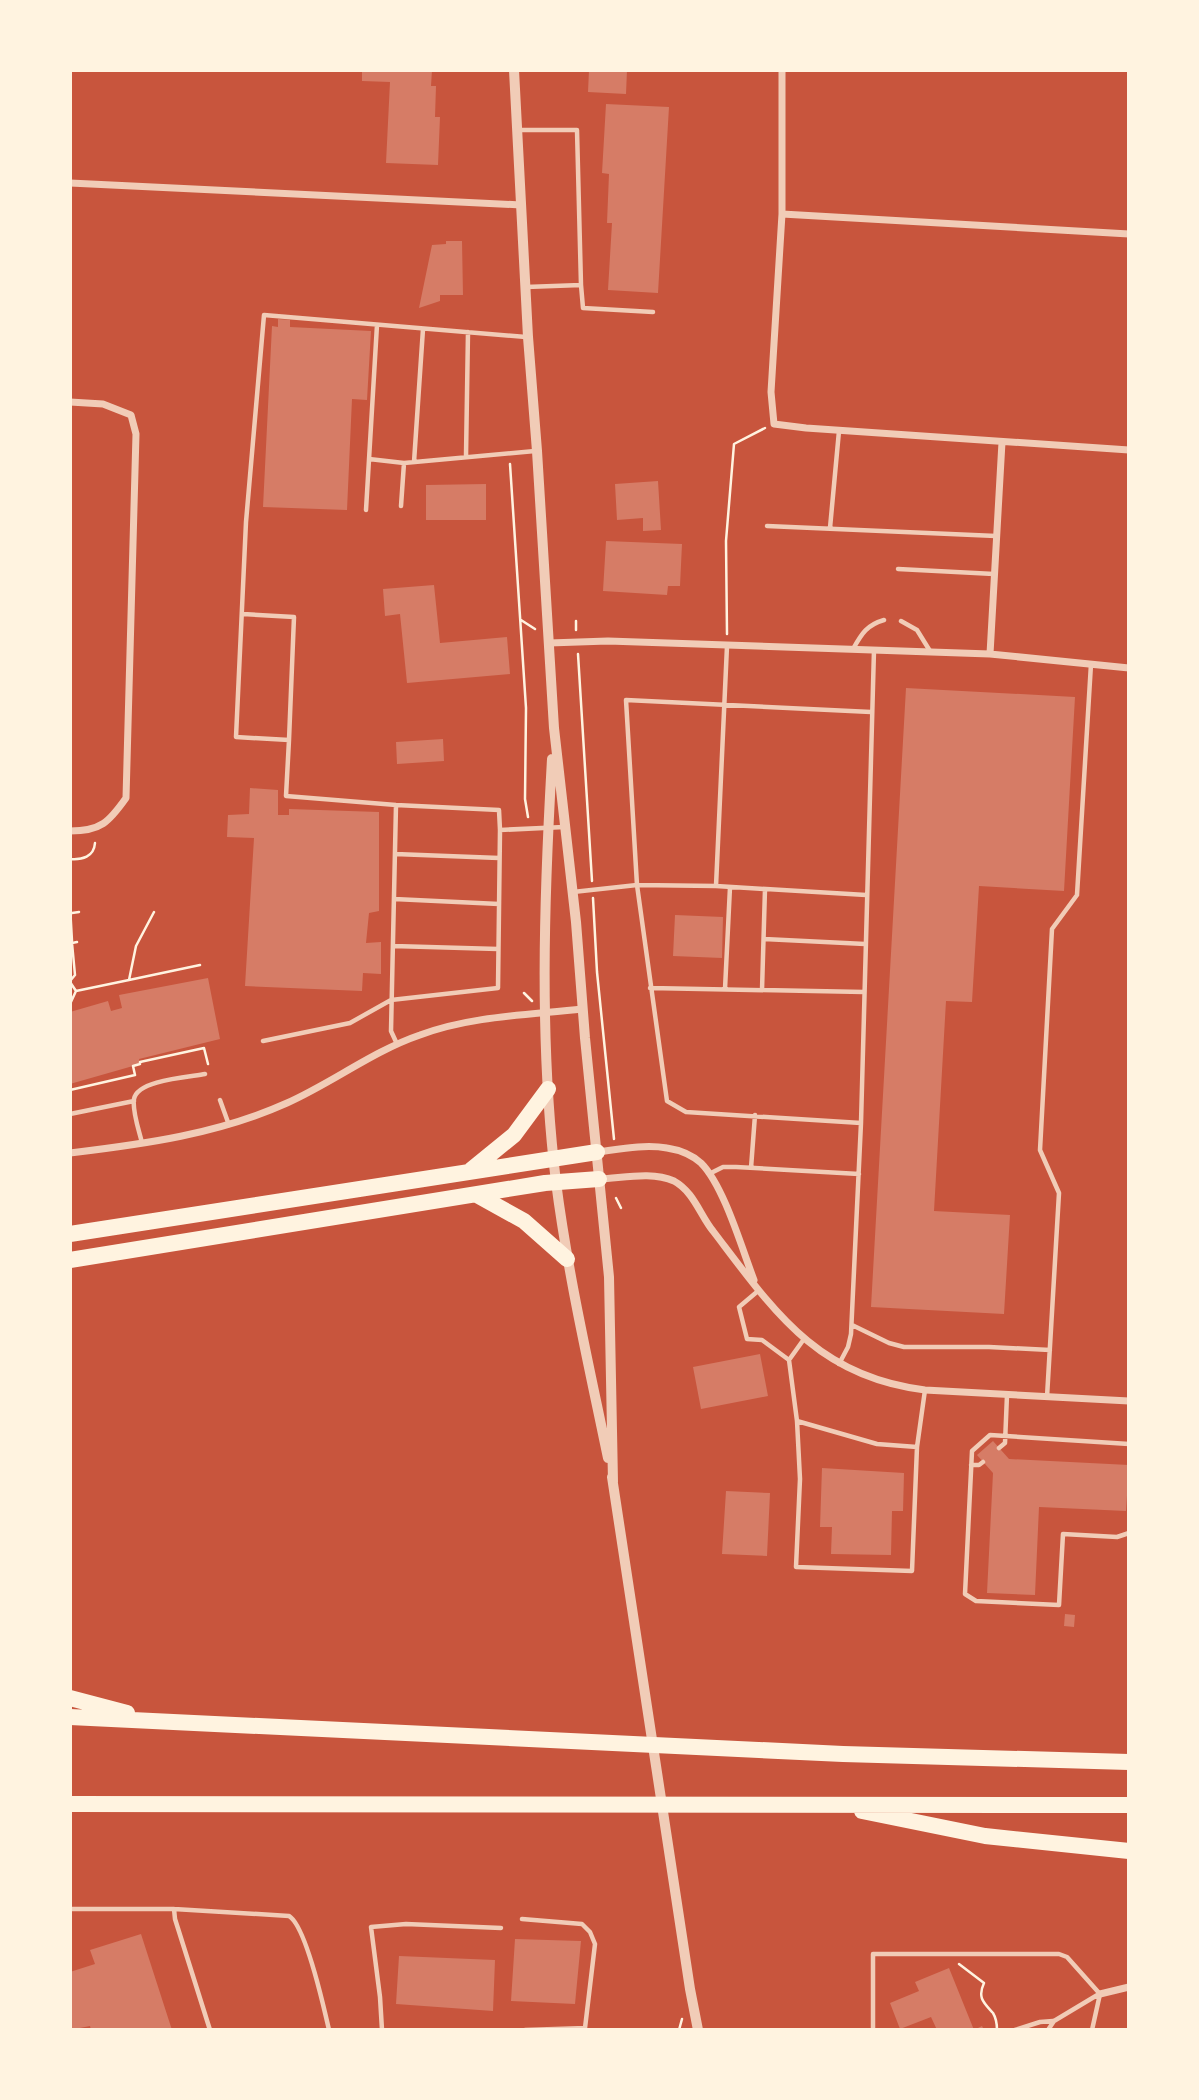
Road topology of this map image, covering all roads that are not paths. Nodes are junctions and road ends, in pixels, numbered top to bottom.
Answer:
1 (514, 70) edge
2 (782, 70) edge
3 (517, 130) junction
4 (70, 183) edge
5 (521, 205) junction
6 (782, 215) junction
7 (1129, 234) edge
8 (581, 285) junction
9 (525, 287) junction
10 (653, 312) dead end
11 (377, 325) junction
12 (423, 329) junction
13 (468, 332) junction
14 (528, 337) junction
15 (70, 402) edge
16 (839, 430) junction
17 (1002, 442) junction
18 (1129, 450) edge
19 (537, 451) junction
20 (466, 456) junction
21 (369, 458) junction
22 (414, 462) junction
23 (404, 463) junction
24 (401, 506) dead end
25 (366, 510) dead end
26 (767, 526) dead end
27 (830, 528) junction
28 (996, 536) junction
29 (898, 569) dead end
30 (994, 574) junction
31 (243, 614) junction
32 (884, 620) dead end
33 (901, 621) dead end
34 (550, 643) junction
35 (727, 646) junction
36 (853, 649) junction
37 (874, 650) junction
38 (931, 652) junction
39 (989, 654) junction
40 (1091, 664) junction
41 (1129, 668) edge
42 (724, 705) junction
43 (871, 712) junction
44 (554, 728) junction
45 (289, 740) junction
46 (396, 805) junction
47 (548, 827) junction
48 (565, 827) junction
49 (500, 830) junction
50 (70, 831) edge
51 (395, 853) junction
52 (499, 858) junction
53 (637, 885) junction
54 (716, 886) junction
55 (730, 887) junction
56 (765, 889) junction
57 (573, 892) junction
58 (866, 895) junction
59 (394, 899) junction
60 (499, 904) junction
61 (764, 939) junction
62 (865, 944) junction
63 (393, 946) junction
64 (498, 949) junction
65 (650, 988) junction
66 (725, 989) junction
67 (762, 990) junction
68 (864, 992) junction
69 (391, 1000) junction
70 (582, 1009) junction
71 (545, 1013) junction
72 (263, 1041) dead end
73 (397, 1044) junction
74 (205, 1074) road end
75 (548, 1089) junction
76 (220, 1100) dead end
77 (134, 1101) junction
78 (70, 1114) edge
79 (755, 1115) junction
80 (861, 1123) junction
81 (229, 1125) junction
82 (142, 1143) junction
83 (597, 1152) junction
84 (70, 1153) edge
85 (554, 1159) junction
86 (751, 1168) junction
87 (470, 1171) junction
88 (709, 1174) junction
89 (859, 1174) junction
90 (599, 1179) junction
91 (556, 1182) junction
92 (477, 1195) junction
93 (70, 1234) edge
94 (70, 1259) edge
95 (567, 1259) junction
96 (758, 1291) junction
97 (852, 1325) junction
98 (804, 1339) junction
99 (1050, 1350) junction
100 (789, 1360) junction
101 (839, 1364) junction
102 (925, 1390) junction
103 (1007, 1395) junction
104 (1047, 1397) junction
105 (1129, 1401) edge
106 (797, 1421) junction
107 (1005, 1435) junction
108 (1129, 1444) edge
109 (917, 1447) junction
110 (999, 1448) dead end
111 (983, 1462) dead end
112 (971, 1465) junction
113 (613, 1482) junction
114 (1129, 1533) edge
115 (70, 1698) edge
116 (70, 1717) edge
117 (160, 1721) junction
118 (1129, 1762) edge
119 (70, 1804) edge
120 (107, 1804) junction
121 (825, 1804) junction
122 (1129, 1805) edge
123 (70, 1812) edge
124 (1129, 1851) edge
125 (70, 1909) edge
126 (174, 1909) junction
127 (522, 1919) dead end
128 (501, 1928) dead end
129 (1129, 1987) edge
130 (690, 1989) junction
131 (1100, 1994) junction
132 (1054, 2021) junction
133 (210, 2030) edge
134 (329, 2030) edge
135 (382, 2030) edge
136 (525, 2030) edge
137 (692, 2030) edge
138 (698, 2030) edge
139 (873, 2030) edge
140 (1016, 2030) edge
141 (1048, 2030) edge
142 (1092, 2030) edge

1 - 3 street
2 - 6 street
3 - 5 street
3 - 8 lane
4 - 5 street
5 - 9 street
6 - 7 street
6 - 16 street
8 - 9 lane
8 - 10 lane
9 - 14 street
11 - 12 lane
11 - 21 lane
11 - 31 lane
12 - 13 lane
12 - 22 lane
13 - 14 lane
13 - 20 lane
14 - 19 street
15 - 50 street
16 - 17 street
16 - 27 lane
17 - 18 street
17 - 28 street
19 - 20 lane
19 - 34 street
20 - 22 lane
21 - 23 lane
21 - 25 lane
22 - 23 lane
23 - 24 lane
26 - 27 lane
27 - 28 lane
28 - 30 street
29 - 30 lane
30 - 39 street
31 - 45 lane
31 - 45 lane
32 - 36 lane
33 - 38 lane
34 - 35 street
34 - 44 street
35 - 36 street
35 - 42 lane
36 - 37 street
37 - 38 street
37 - 43 lane
38 - 39 street
39 - 40 street
40 - 41 street
40 - 99 lane
42 - 43 lane
42 - 53 lane
42 - 54 lane
43 - 58 lane
44 - 47 street
44 - 48 street
45 - 46 lane
46 - 49 lane
46 - 51 lane
47 - 48 lane
47 - 49 lane
47 - 71 street
48 - 57 street
49 - 52 lane
51 - 52 lane
51 - 59 lane
52 - 60 lane
53 - 54 lane
53 - 57 lane
53 - 65 lane
54 - 55 lane
55 - 56 lane
55 - 66 lane
56 - 58 lane
56 - 61 lane
57 - 70 street
58 - 62 lane
59 - 60 lane
59 - 63 lane
60 - 64 lane
61 - 62 lane
61 - 67 lane
62 - 68 lane
63 - 64 lane
63 - 69 lane
64 - 69 lane
65 - 66 lane
65 - 79 lane
66 - 67 lane
67 - 68 lane
68 - 80 lane
69 - 72 lane
69 - 73 lane
70 - 71 street
70 - 83 street
71 - 73 street
71 - 75 street
73 - 81 street
74 - 77 lane
75 - 85 street
75 - 87 highway
76 - 81 lane
77 - 78 lane
77 - 82 lane
79 - 80 lane
79 - 86 lane
80 - 89 lane
81 - 82 street
82 - 84 street
83 - 85 highway
83 - 88 street
83 - 90 street
85 - 87 highway
85 - 91 street
86 - 88 lane
86 - 89 lane
87 - 93 highway
88 - 96 street
89 - 97 lane
90 - 91 highway
90 - 96 street
90 - 113 street
91 - 92 highway
91 - 95 street
92 - 94 highway
92 - 95 highway
95 - 113 street
96 - 98 street
96 - 100 lane
97 - 99 lane
97 - 101 lane
98 - 100 lane
98 - 101 street
99 - 104 lane
100 - 106 lane
101 - 102 street
102 - 103 street
102 - 109 lane
103 - 104 street
103 - 107 lane
104 - 105 street
106 - 109 lane
106 - 109 lane
107 - 108 lane
107 - 110 lane
107 - 112 lane
111 - 112 lane
112 - 114 lane
113 - 130 street
115 - 117 highway
116 - 117 highway
117 - 118 highway
119 - 120 highway
120 - 121 highway
120 - 123 highway
121 - 122 highway
121 - 124 highway
125 - 126 lane
126 - 133 lane
126 - 134 lane
127 - 136 lane
128 - 135 lane
129 - 131 street
130 - 137 street
130 - 138 street
131 - 132 lane
131 - 139 lane
131 - 142 lane
132 - 140 lane
132 - 141 lane

